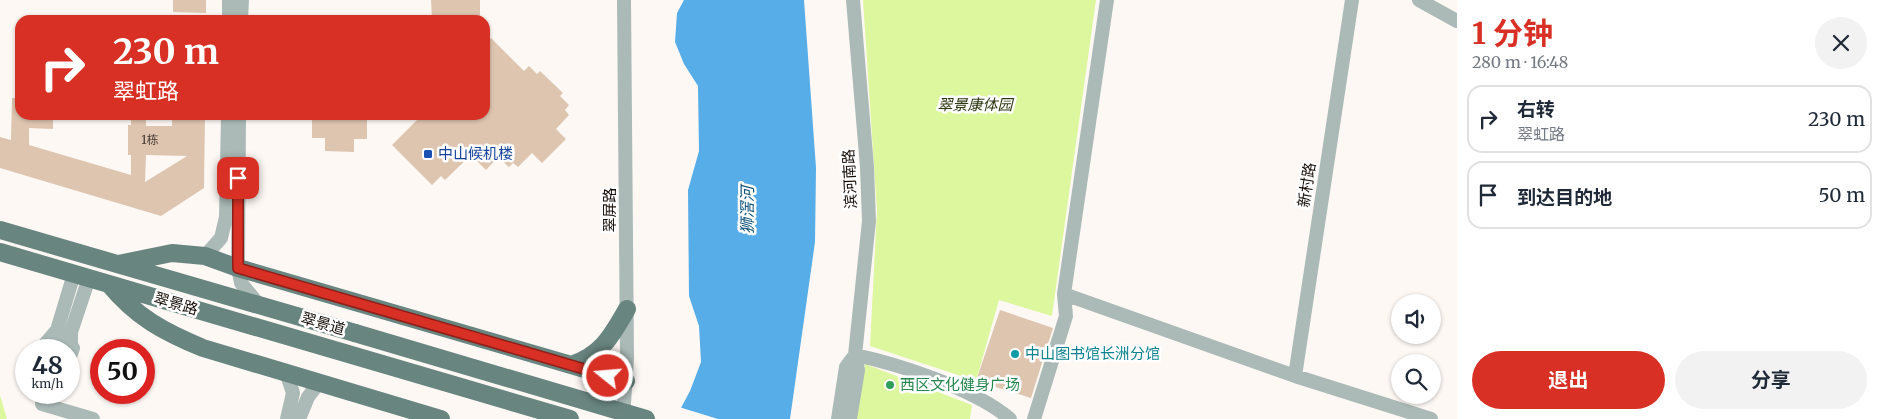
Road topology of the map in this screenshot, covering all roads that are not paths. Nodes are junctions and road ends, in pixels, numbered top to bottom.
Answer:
1 (229, 0) edge
2 (242, 0) edge
3 (624, 0) edge
4 (853, 0) edge
5 (1107, 0) edge
6 (1352, 0) edge
7 (1419, 0) edge
8 (229, 15) edge
9 (241, 15) edge
10 (1457, 21) edge
11 (228, 120) edge
12 (239, 120) edge
13 (0, 230) edge
14 (0, 252) edge
15 (205, 256) junction
16 (118, 264) junction
17 (238, 268) junction
18 (82, 276) junction
19 (109, 284) junction
20 (1064, 294) junction
21 (260, 305) junction
22 (627, 309) junction
23 (51, 337) joint
24 (66, 339) edge
25 (71, 339) edge
26 (855, 355) junction
27 (571, 365) junction
28 (287, 375) junction
29 (1295, 376) junction
30 (626, 381) junction
31 (318, 384) junction
32 (42, 404) edge
33 (93, 419) edge
34 (287, 419) edge
35 (299, 419) edge
36 (441, 419) edge
37 (570, 419) edge
38 (623, 419) edge
39 (646, 419) edge
40 (838, 419) edge
41 (850, 419) edge
42 (1010, 419) edge
43 (1034, 419) edge
44 (1431, 419) edge

1 - 8 street
2 - 9 street
3 - 22 street, 翠屏路
4 - 26 street, 滨河南路
5 - 20 street
6 - 29 street, 新村路
7 - 10 street
11 - 15 street
12 - 17 street
13 - 16 main road, 翠景道
14 - 18 main road, 翠景路
15 - 16 main road
15 - 17 main road
16 - 21 main road, 翠景道
17 - 21 street
17 - 27 main road
18 - 19 main road, 翠景路
18 - 23 street
18 - 25 street
19 - 28 main road
19 - 37 main road, 翠景路
20 - 29 street
20 - 43 street
21 - 39 main road, 翠景道, bridge
22 - 27 main road
22 - 30 street, 翠屏路
23 - 24 street
26 - 40 street, 滨河南路
26 - 41 street, 滨河南路
26 - 42 street
27 - 30 main road
28 - 31 main road
28 - 34 street
29 - 44 street
30 - 38 street, 翠屏路
31 - 35 street
31 - 36 main road
32 - 33 street

